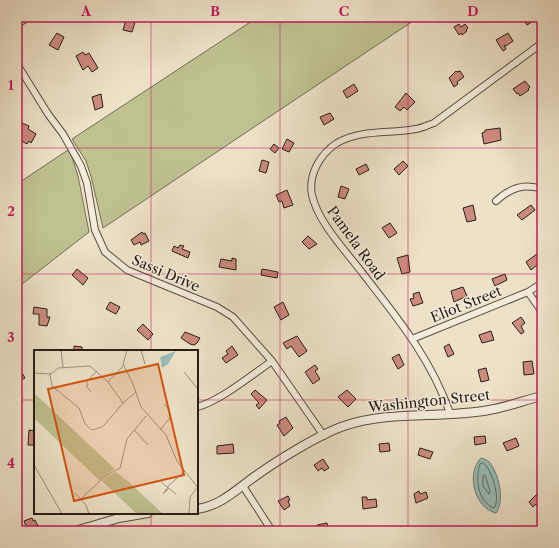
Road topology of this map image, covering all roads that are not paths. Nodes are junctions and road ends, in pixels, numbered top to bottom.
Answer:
1 (29, 17) edge
2 (17, 24) edge
3 (542, 43) edge
4 (17, 64) edge
5 (542, 189) edge
6 (496, 201) dead end
7 (542, 283) edge
8 (528, 292) junction
9 (542, 312) edge
10 (412, 339) junction
11 (272, 361) junction
12 (542, 396) edge
13 (198, 407) edge
14 (450, 413) junction
15 (324, 436) junction
16 (243, 486) junction
17 (198, 509) edge
18 (142, 514) edge
19 (75, 531) edge
20 (272, 531) edge

1 - 2 street
3 - 10 street, Pamela Road
4 - 11 street, Sassi Drive
5 - 6 street
7 - 8 street
8 - 9 street
8 - 10 street, Eliot Street
10 - 14 street, Pamela Road
11 - 13 street
11 - 15 street, Sassi Drive
12 - 14 street, Washington Street
14 - 15 street, Washington Street
15 - 16 street, Washington Street
16 - 17 street, Washington Street
16 - 20 street
18 - 19 street

